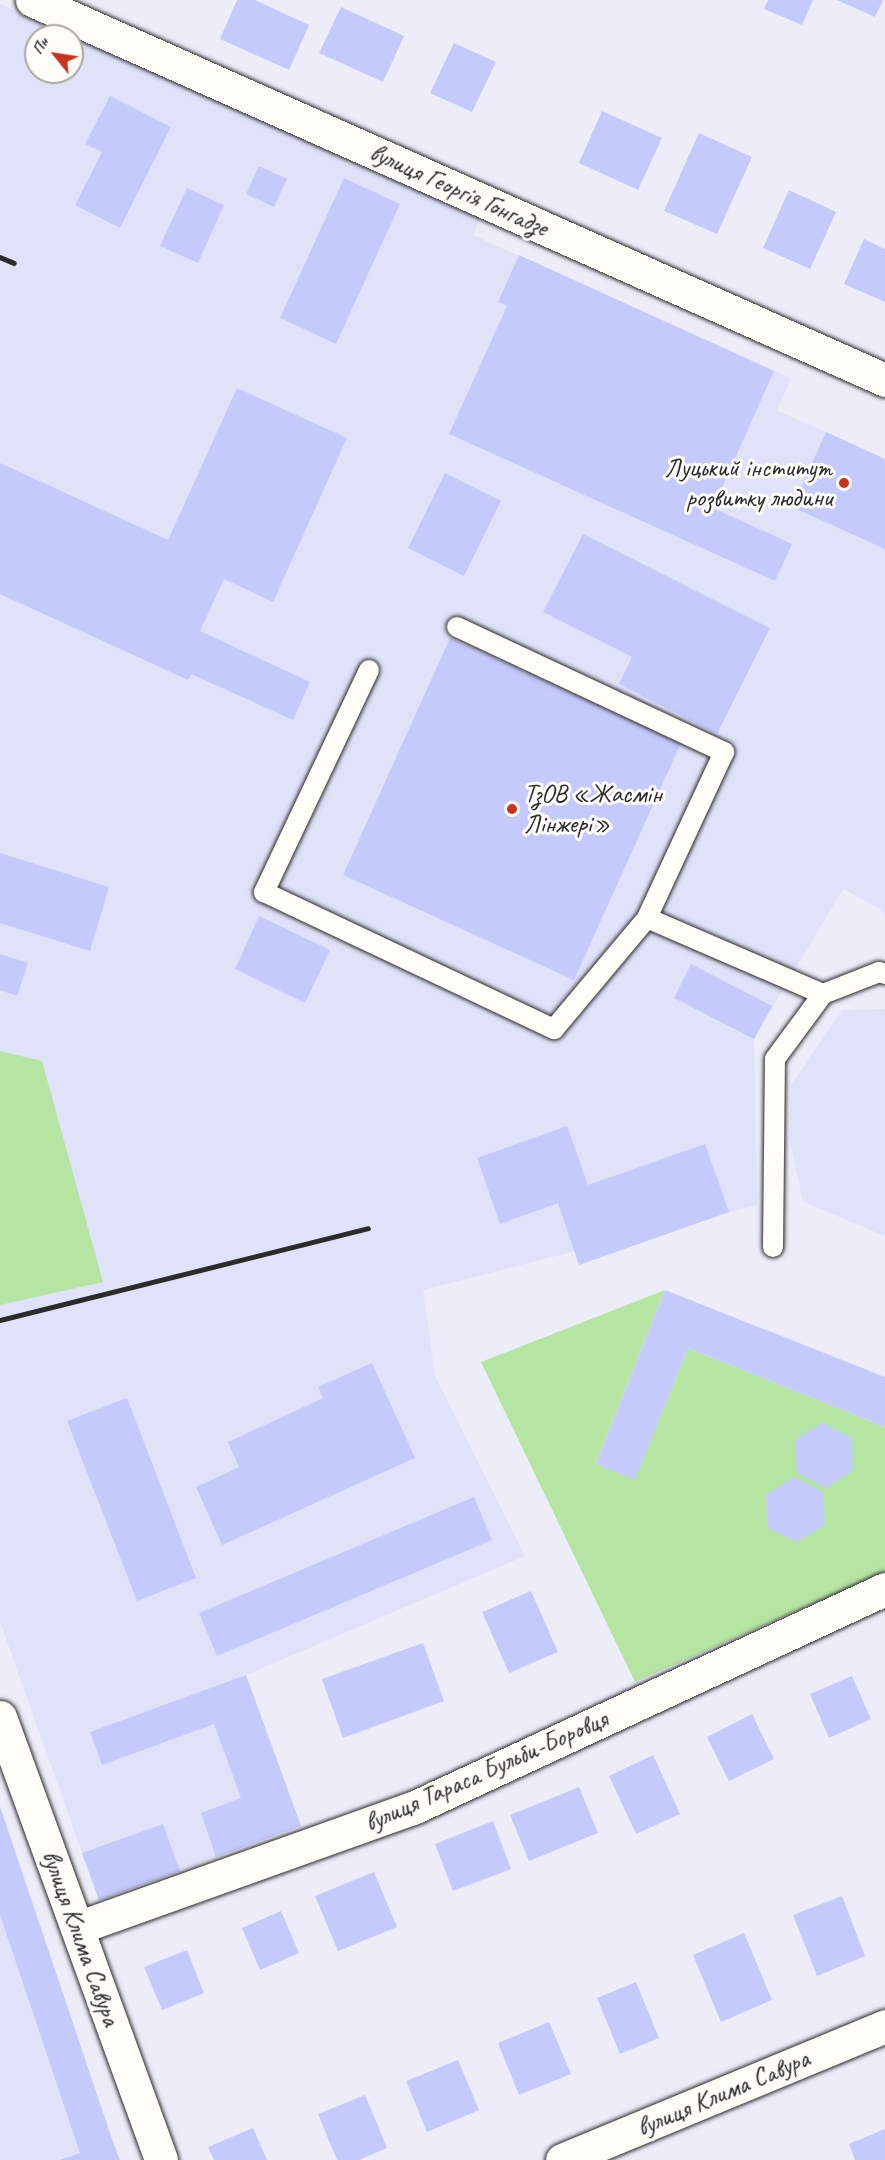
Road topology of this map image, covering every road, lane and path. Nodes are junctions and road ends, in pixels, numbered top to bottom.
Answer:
1 (32, 0) edge
2 (885, 380) edge
3 (457, 627) dead end
4 (369, 669) dead end
5 (647, 918) junction
6 (885, 974) edge
7 (823, 994) junction
8 (772, 1247) dead end
9 (885, 1589) edge
10 (0, 1717) edge
11 (77, 1928) junction
12 (885, 2026) edge
13 (161, 2160) edge
14 (562, 2160) edge

1 - 2 street, вулиця Георгія Гонгадзе
3 - 5 lane
4 - 5 lane
5 - 7 lane
6 - 7 lane
7 - 8 lane
9 - 11 street, вулиця Тараса Бульби-Боровця
10 - 11 street, вулиця Клима Савура
11 - 13 street, вулиця Клима Савура
12 - 14 street, вулиця Клима Савура

